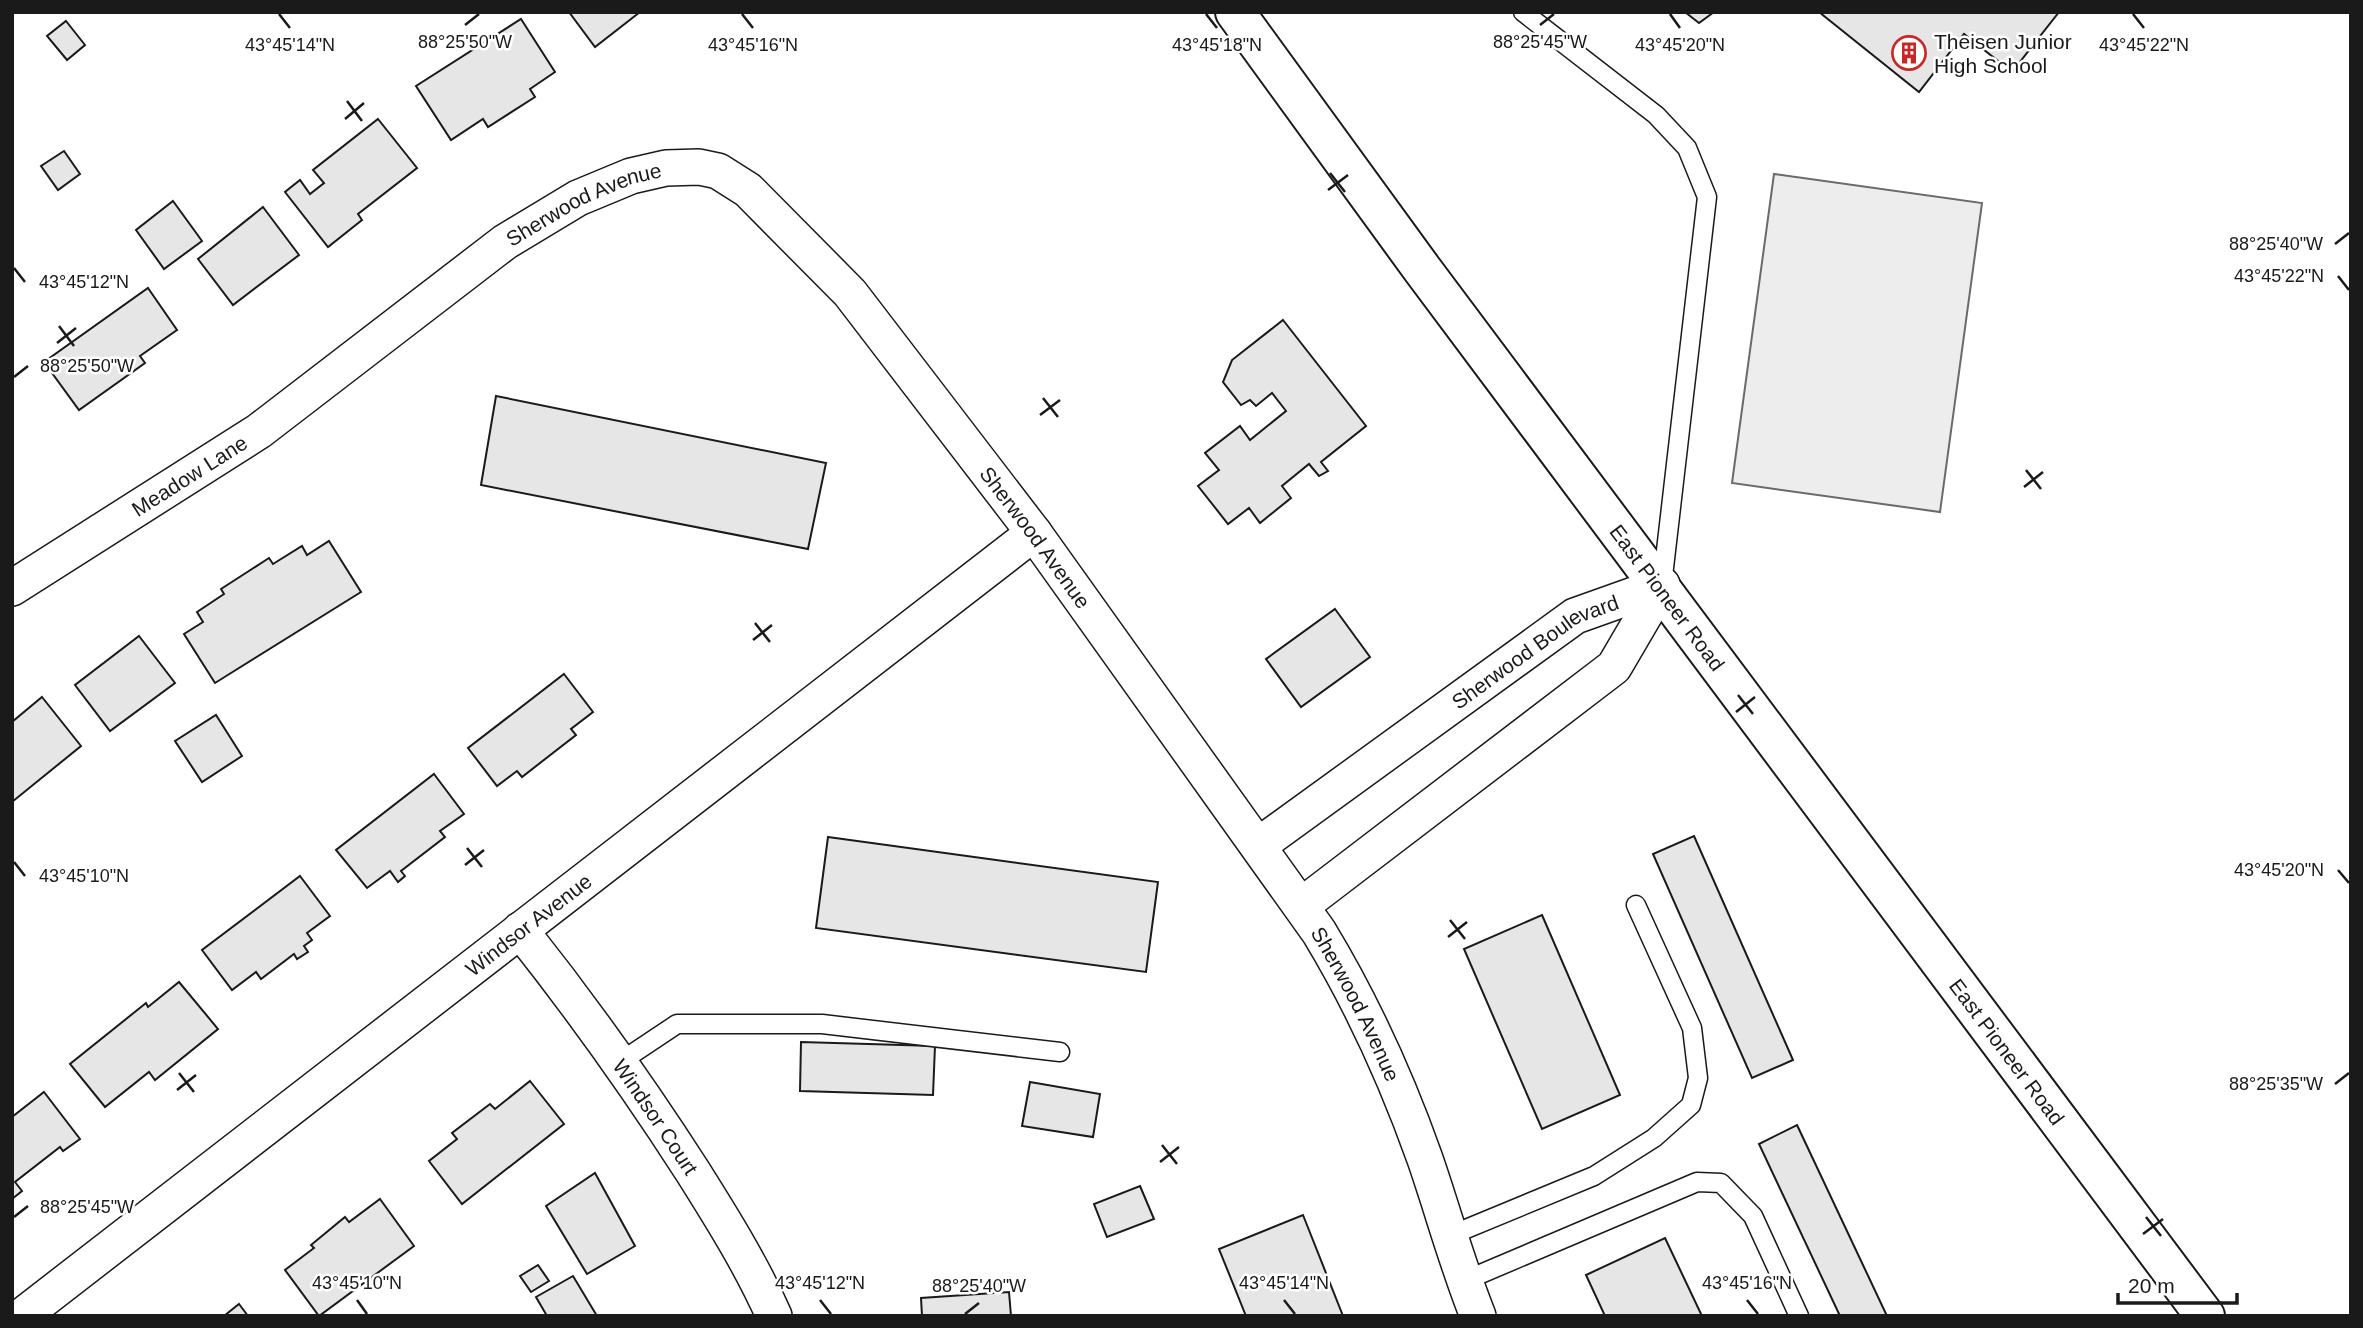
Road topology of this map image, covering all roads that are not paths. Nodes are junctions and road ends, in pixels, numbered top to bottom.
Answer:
1 (1235, 12) edge
2 (1523, 12) edge
3 (360, 354) joint
4 (1034, 534) junction
5 (1662, 585) junction
6 (12, 588) edge
7 (1259, 845) junction
8 (1636, 905) dead end
9 (1301, 906) junction
10 (520, 930) junction
11 (1060, 1052) dead end
12 (620, 1062) junction
13 (1449, 1236) junction
14 (1464, 1281) junction
15 (22, 1316) edge
16 (774, 1316) edge
17 (1478, 1316) edge
18 (1799, 1316) edge
19 (2206, 1316) edge

1 - 5 main road, East Pioneer Road
2 - 5 lane
3 - 4 street, Sherwood Avenue
3 - 6 street, Meadow Lane
4 - 7 street, Sherwood Avenue
4 - 10 street, Windsor Avenue
5 - 7 street, Sherwood Boulevard
5 - 9 street, Sherwood Boulevard
5 - 19 main road, East Pioneer Road
7 - 9 street, Sherwood Avenue
8 - 13 lane
9 - 13 street, Sherwood Avenue
10 - 12 street, Windsor Court
10 - 15 street, Windsor Avenue
11 - 12 lane
12 - 16 street, Windsor Court
13 - 14 street, Sherwood Avenue
14 - 17 street, Sherwood Avenue
14 - 18 lane

